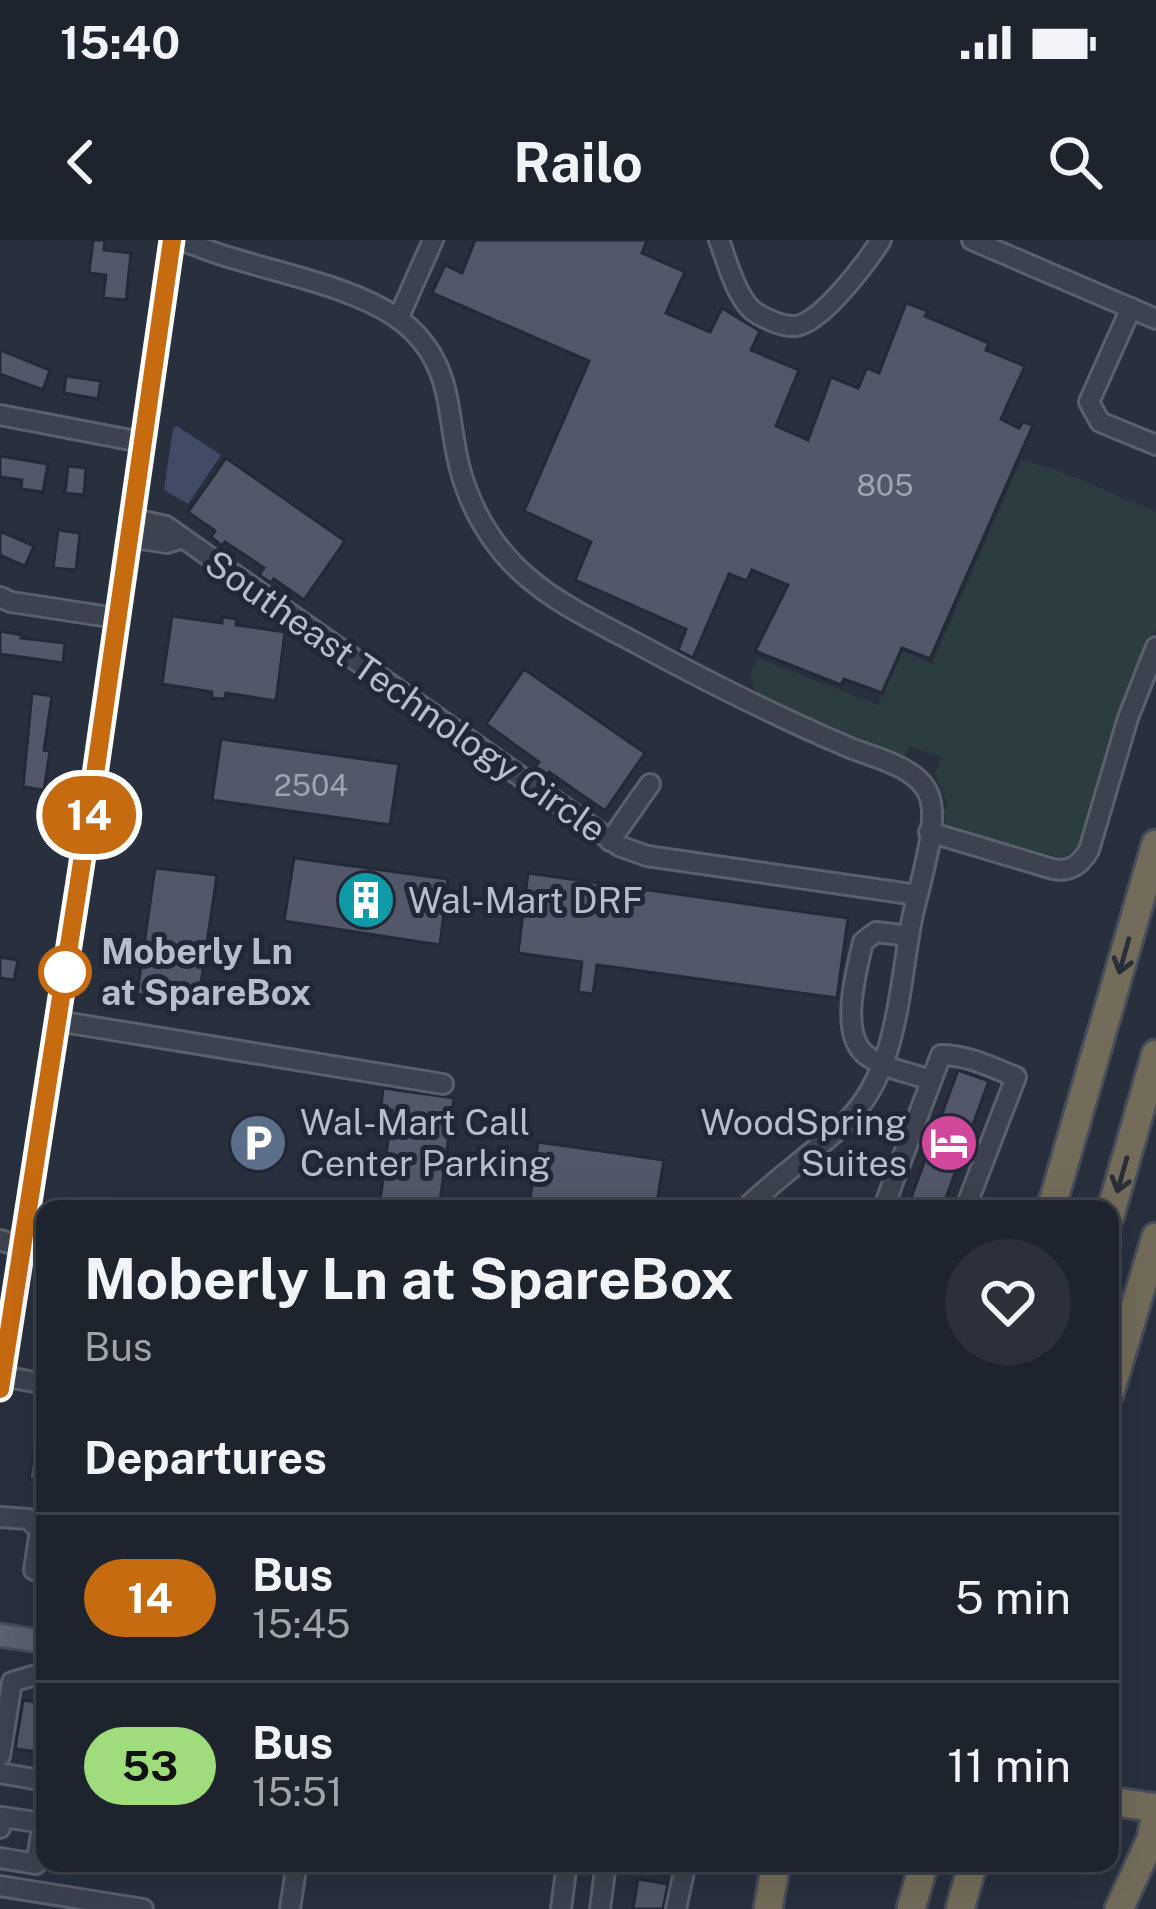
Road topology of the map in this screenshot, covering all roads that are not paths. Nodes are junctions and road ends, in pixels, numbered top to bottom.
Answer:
1 (172, 240) edge
2 (182, 240) edge
3 (433, 240) edge
4 (719, 240) edge
5 (880, 240) edge
6 (972, 240) edge
7 (1131, 308) junction
8 (398, 319) junction
9 (1156, 319) edge
10 (0, 415) edge
11 (141, 442) junction
12 (1156, 445) edge
13 (129, 527) junction
14 (0, 597) edge
15 (116, 618) junction
16 (1156, 647) edge
17 (650, 784) dead end
18 (929, 832) junction
19 (610, 841) junction
20 (1156, 844) edge
21 (917, 895) junction
22 (909, 936) junction
23 (57, 1021) junction
24 (1156, 1054) edge
25 (883, 1065) junction
26 (930, 1080) junction
27 (443, 1084) dead end
28 (755, 1200) edge
29 (886, 1200) edge
30 (968, 1200) edge
31 (1054, 1200) edge
32 (1114, 1200) edge
33 (1156, 1237) edge
34 (0, 1240) edge
35 (21, 1246) junction
36 (36, 1252) edge
37 (1119, 1362) edge
38 (1, 1383) edge
39 (36, 1384) edge
40 (0, 1517) edge
41 (36, 1526) edge
42 (0, 1635) edge
43 (36, 1641) edge
44 (36, 1677) edge
45 (0, 1756) edge
46 (0, 1773) edge
47 (36, 1779) edge
48 (1119, 1803) edge
49 (1156, 1811) edge
50 (36, 1822) edge
51 (0, 1828) edge
52 (0, 1858) edge
53 (36, 1864) edge
54 (296, 1872) edge
55 (567, 1872) edge
56 (605, 1872) edge
57 (687, 1872) edge
58 (690, 1872) edge
59 (921, 1872) edge
60 (970, 1872) edge
61 (0, 1886) edge
62 (143, 1909) edge
63 (290, 1909) edge
64 (561, 1909) edge
65 (600, 1909) edge
66 (676, 1909) edge
67 (688, 1909) edge
68 (911, 1909) edge
69 (960, 1909) edge
70 (1119, 1909) edge

1 - 11 street
2 - 8 street
3 - 8 street
4 - 5 street
6 - 7 street
7 - 9 street
7 - 12 street
8 - 18 street
10 - 11 street
11 - 13 street
13 - 15 street
13 - 19 street, Southeast Technology Circle
14 - 15 street
15 - 23 street
16 - 18 street
17 - 19 street
18 - 21 street
19 - 21 street, Southeast Technology Circle
20 -> 31 highway
21 - 22 street
22 - 25 street
22 - 25 street
23 - 27 street
23 - 35 street
24 -> 32 highway
25 - 26 street
25 - 28 street
26 - 29 street
26 - 30 street
33 - 37 highway
34 - 35 street
35 - 36 street
35 - 38 street
38 - 39 street
40 - 41 street
42 - 43 main road
44 - 45 street
46 - 47 street
48 - 49 highway
49 - 70 highway
50 - 51 street
52 - 53 street
54 - 63 street
55 - 64 street
56 - 65 street
57 - 66 street
58 - 67 street
59 - 68 highway
60 - 69 highway
61 - 62 street

